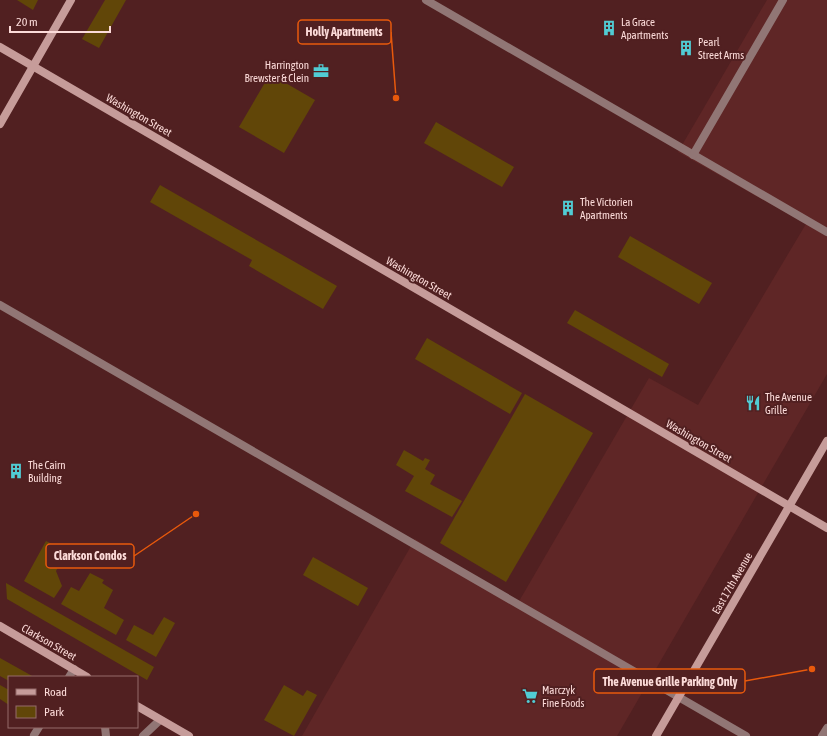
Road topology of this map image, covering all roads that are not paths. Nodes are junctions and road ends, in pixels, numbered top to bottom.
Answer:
1 (71, 0) edge
2 (426, 0) edge
3 (783, 0) edge
4 (0, 47) edge
5 (33, 66) junction
6 (0, 124) edge
7 (693, 155) junction
8 (827, 232) edge
9 (0, 305) edge
10 (827, 441) edge
11 (790, 506) junction
12 (827, 528) edge
13 (0, 626) edge
14 (74, 669) junction
15 (70, 676) edge
16 (85, 676) edge
17 (679, 697) junction
18 (138, 707) edge
19 (160, 720) junction
20 (38, 728) edge
21 (827, 728) edge
22 (34, 735) dead end
23 (143, 736) edge
24 (188, 736) edge
25 (656, 736) edge
26 (746, 736) edge
27 (822, 736) edge

1 - 5 street
2 - 7 lane
3 - 7 lane
4 - 5 street, Washington Street
5 - 6 street
5 - 11 street, Washington Street
7 - 8 lane
9 - 17 lane
10 - 11 street, East 17th Avenue
11 - 12 street, Washington Street
11 - 17 street, East 17th Avenue
13 - 14 street, Clarkson Street
14 - 15 lane
14 - 16 street, Clarkson Street
17 - 25 street, East 17th Avenue
17 - 26 lane
18 - 19 street
19 - 23 lane
19 - 24 street
20 - 22 lane
21 - 27 lane

